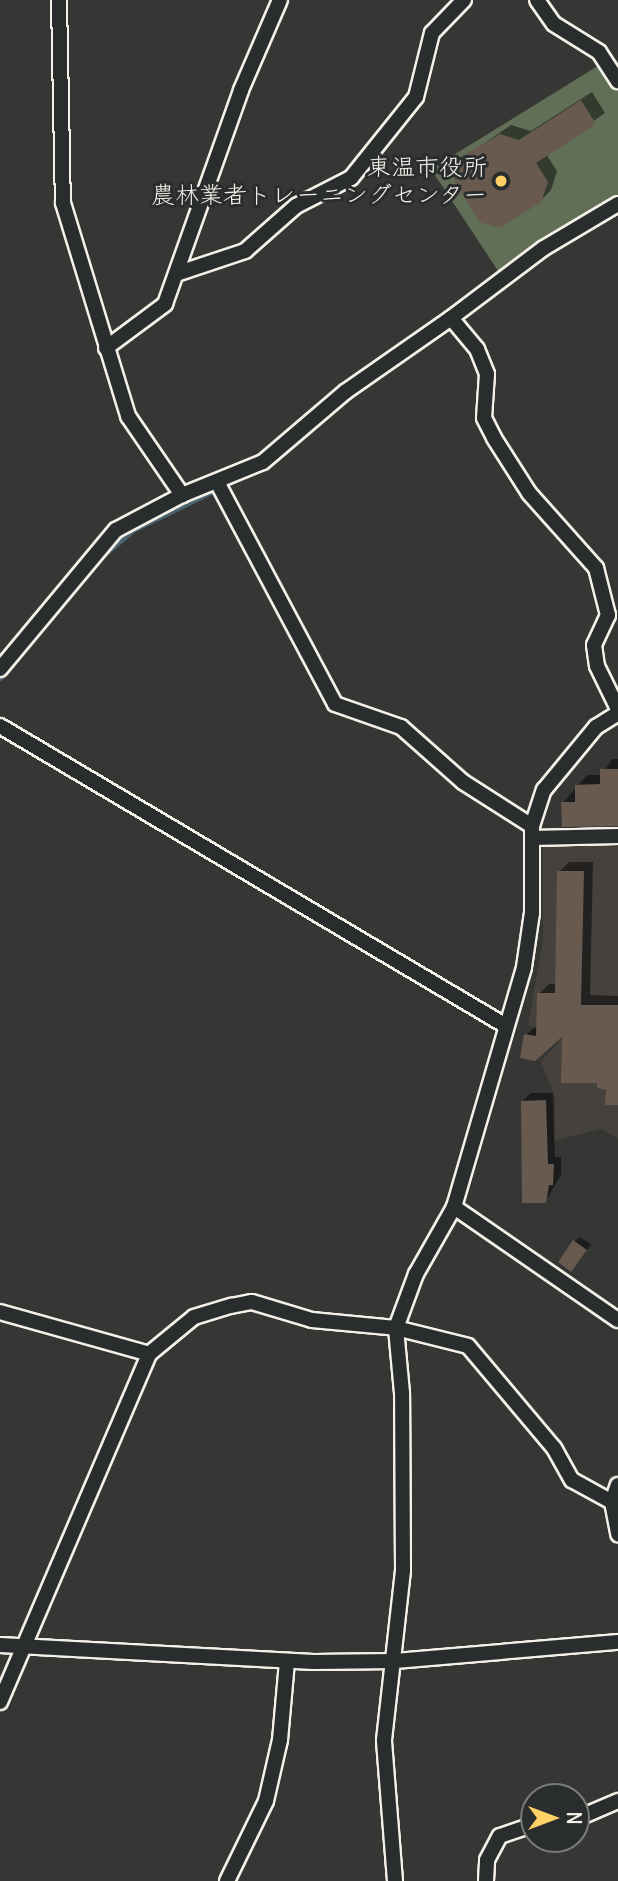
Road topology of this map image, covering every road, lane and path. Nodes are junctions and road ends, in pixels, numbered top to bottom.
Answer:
1 (59, 0) edge
2 (280, 0) edge
3 (464, 0) edge
4 (537, 0) edge
5 (618, 81) edge
6 (618, 204) edge
7 (179, 273) junction
8 (451, 318) junction
9 (106, 348) junction
10 (217, 482) junction
11 (182, 495) junction
12 (0, 669) edge
13 (618, 711) edge
14 (0, 726) edge
15 (532, 832) junction
16 (618, 836) edge
17 (506, 1026) junction
18 (454, 1208) junction
19 (0, 1312) edge
20 (618, 1320) edge
21 (396, 1328) junction
22 (149, 1354) junction
23 (618, 1485) edge
24 (612, 1502) junction
25 (618, 1534) edge
26 (618, 1642) edge
27 (0, 1645) edge
28 (24, 1646) junction
29 (287, 1661) junction
30 (395, 1661) junction
31 (0, 1702) edge
32 (618, 1801) edge
33 (590, 1813) edge
34 (520, 1829) edge
35 (227, 1881) edge
36 (396, 1881) edge
37 (486, 1881) edge

1 - 9 street
2 - 7 street
3 - 7 street
4 - 5 street
6 - 8 street
7 - 9 street
8 - 10 street
8 - 13 street
9 - 11 street
10 - 11 street
10 - 15 street
11 - 12 street
13 - 15 street
14 - 17 street
15 - 16 street
15 - 17 street
17 - 18 street
18 - 20 street
18 - 21 street
19 - 22 street
21 - 22 street
21 - 24 street
21 - 30 street
22 - 28 street
23 - 24 street
24 - 25 street
26 - 30 street
27 - 28 street
28 - 29 street
28 - 31 street
29 - 30 street
29 - 35 street
30 - 36 street
32 - 33 street
34 - 37 street

